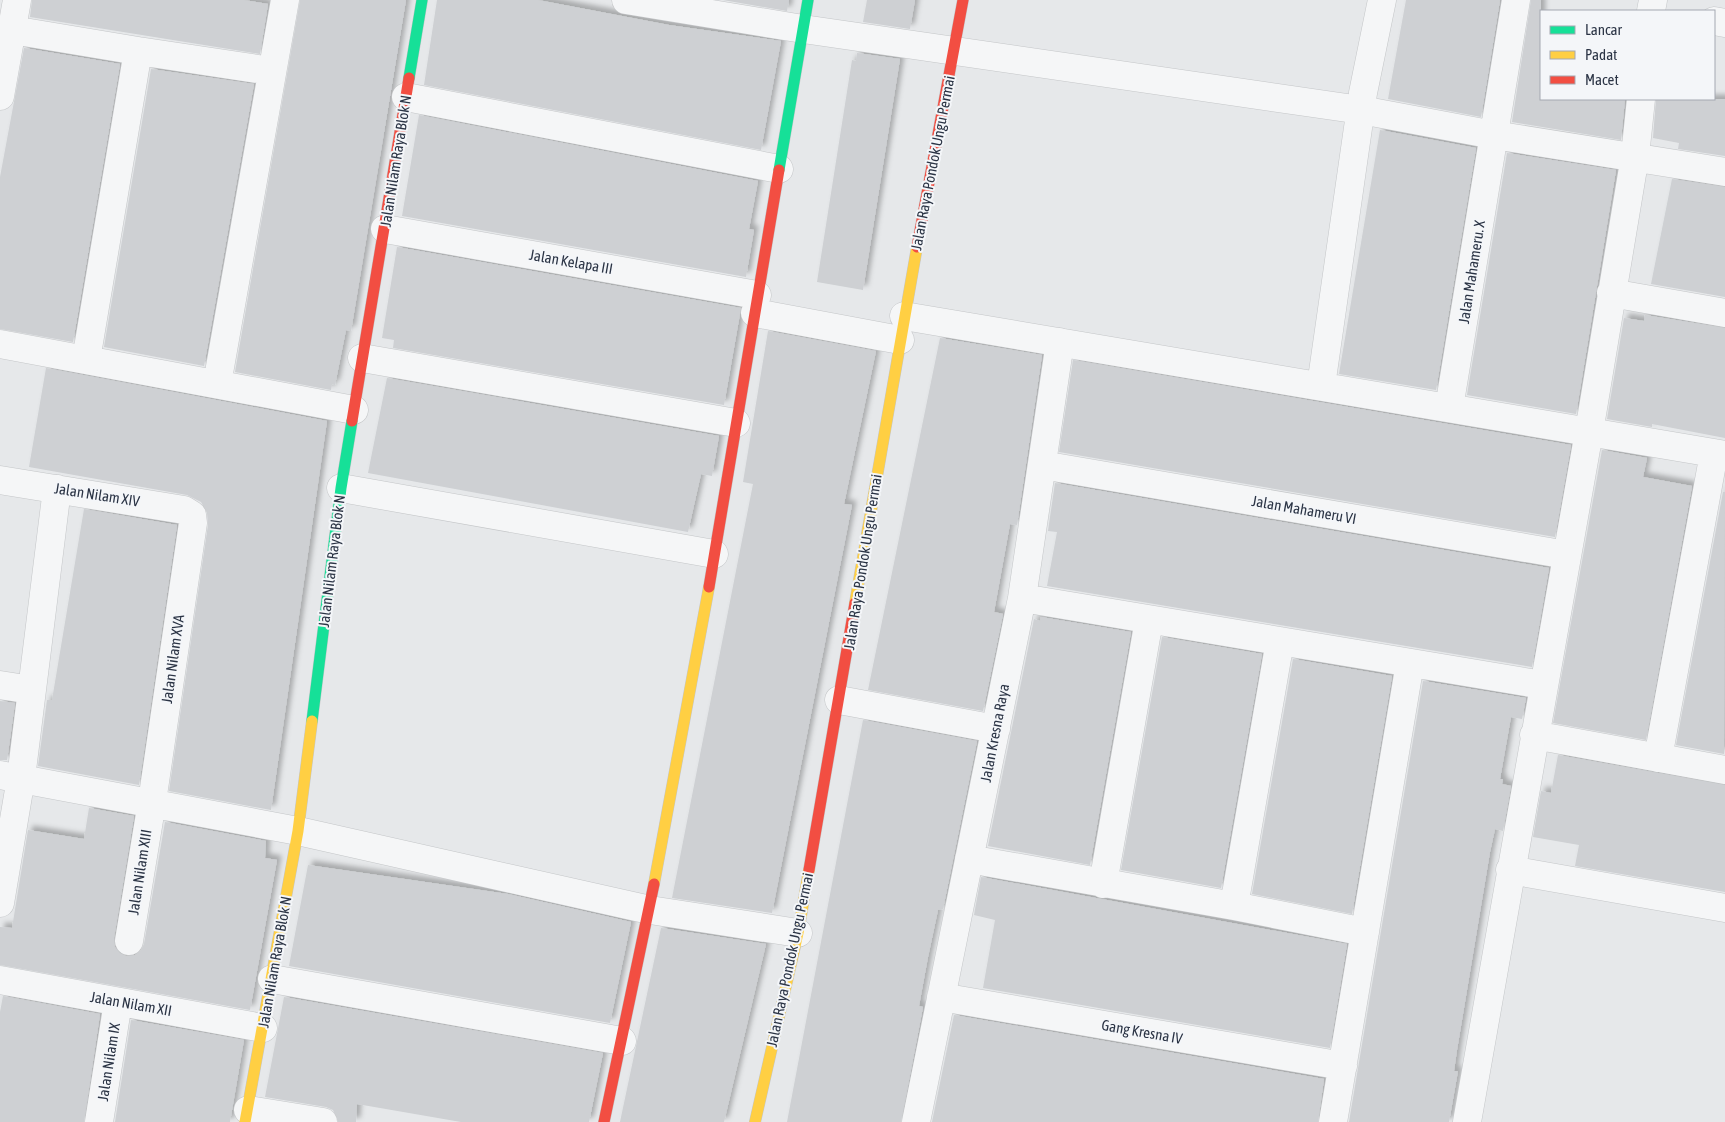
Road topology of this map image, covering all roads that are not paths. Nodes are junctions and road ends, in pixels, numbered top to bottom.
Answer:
1 (17, 0) edge
2 (285, 0) edge
3 (422, 0) edge
4 (626, 0) edge
5 (808, 0) edge
6 (963, 0) edge
7 (1382, 0) edge
8 (1516, 0) edge
9 (803, 29) junction
10 (12, 30) junction
11 (955, 51) junction
12 (138, 52) junction
13 (271, 71) junction
14 (0, 96) edge
15 (406, 97) junction
16 (1641, 100) edge
17 (1361, 110) junction
18 (1494, 135) junction
19 (1635, 156) junction
20 (779, 169) junction
21 (1725, 172) edge
22 (385, 229) junction
23 (1611, 293) junction
24 (756, 304) junction
25 (1725, 313) edge
26 (902, 328) junction
27 (1060, 342) junction
28 (0, 344) edge
29 (362, 358) junction
30 (86, 360) junction
31 (217, 384) junction
32 (1321, 386) junction
33 (1449, 408) junction
34 (354, 410) junction
35 (736, 423) junction
36 (1589, 432) junction
37 (1720, 454) edge
38 (1042, 464) junction
39 (0, 480) edge
40 (341, 488) junction
41 (57, 489) junction
42 (192, 515) joint
43 (714, 554) junction
44 (1567, 555) junction
45 (1022, 598) junction
46 (1149, 620) junction
47 (1280, 641) junction
48 (1410, 663) junction
49 (1543, 685) junction
50 (0, 686) edge
51 (32, 690) junction
52 (839, 700) junction
53 (996, 729) junction
54 (1534, 735) junction
55 (1658, 758) junction
56 (1725, 770) edge
57 (10, 776) edge
58 (152, 802) junction
59 (298, 831) junction
60 (969, 859) junction
61 (1510, 870) junction
62 (1103, 884) junction
63 (0, 902) edge
64 (1234, 906) junction
65 (1725, 908) edge
66 (650, 910) junction
67 (1365, 932) junction
68 (798, 933) junction
69 (129, 941) dead end
70 (272, 979) junction
71 (0, 980) edge
72 (941, 997) junction
73 (118, 1002) junction
74 (262, 1028) junction
75 (622, 1041) junction
76 (1342, 1066) junction
77 (246, 1116) edge
78 (99, 1122) edge
79 (323, 1122) edge
80 (604, 1122) edge
81 (755, 1122) edge
82 (917, 1122) edge
83 (1333, 1122) edge
84 (1467, 1122) edge

1 - 10 street
2 - 13 street
3 - 15 street, Jalan Nilam Raya Blok N
4 - 9 street
5 - 9 street
6 - 11 street, Jalan Raya Pondok Ungu Permai
7 - 17 street
8 - 18 street, Jalan Mahameru. X
9 - 11 street
9 - 20 street
10 - 12 street
10 - 14 street
11 - 17 street
11 - 26 street, Jalan Raya Pondok Ungu Permai
12 - 13 street
12 - 30 street
13 - 31 street
15 - 20 street
15 - 22 street, Jalan Nilam Raya Blok N
16 - 19 street
17 - 18 street
17 - 32 street
18 - 19 street
18 - 33 street, Jalan Mahameru. X
19 - 21 street
19 - 23 street
20 - 24 street
22 - 24 street, Jalan Kelapa III
22 - 29 street, Jalan Nilam Raya Blok N
23 - 25 street
23 - 36 street
24 - 26 street, Jalan Kelapa III
24 - 35 street
26 - 27 street, Jalan Kelapa III
26 - 52 street, Jalan Raya Pondok Ungu Permai
27 - 32 street, Jalan Kelapa III
27 - 38 street, Jalan Kresna Raya
28 - 30 street
29 - 34 street, Jalan Nilam Raya Blok N
29 - 35 street
30 - 31 street
31 - 34 street
32 - 33 street, Jalan Kelapa III
33 - 36 street, Jalan Kelapa III
34 - 40 street, Jalan Nilam Raya Blok N
35 - 43 street
36 - 37 street, Jalan Kelapa III
36 - 44 street
37 - 55 street
38 - 44 street, Jalan Mahameru VI
38 - 45 street, Jalan Kresna Raya
39 - 41 street, Jalan Nilam XIV
40 - 43 street
40 - 59 street, Jalan Nilam Raya Blok N
41 - 42 street, Jalan Nilam XIV
41 - 51 street
42 - 58 street, Jalan Nilam XVA
43 - 66 street
44 - 49 street
45 - 46 street
45 - 53 street, Jalan Kresna Raya
46 - 47 street
46 - 62 street
47 - 48 street
47 - 64 street
48 - 49 street
48 - 67 street
49 - 54 street
50 - 51 street
51 - 57 street
52 - 53 street
52 - 68 street, Jalan Raya Pondok Ungu Permai
53 - 60 street, Jalan Kresna Raya
54 - 55 street
54 - 61 street
55 - 56 street
57 - 58 street
57 - 63 street
58 - 59 street
58 - 69 street, Jalan Nilam XIII
59 - 66 street
59 - 70 street, Jalan Nilam Raya Blok N
60 - 62 street
60 - 72 street, Jalan Kresna Raya
61 - 65 street
61 - 84 street
62 - 64 street
64 - 67 street
66 - 68 street
66 - 75 street
67 - 76 street
68 - 81 street, Jalan Raya Pondok Ungu Permai
70 - 74 street, Jalan Nilam Raya Blok N
70 - 75 street
71 - 73 street, Jalan Nilam XII
72 - 76 street, Gang Kresna IV
72 - 82 street, Jalan Kresna Raya
73 - 74 street, Jalan Nilam XII
73 - 78 street, Jalan Nilam IX
74 - 77 street, Jalan Nilam Raya Blok N
75 - 80 street
76 - 83 street
77 - 79 street

